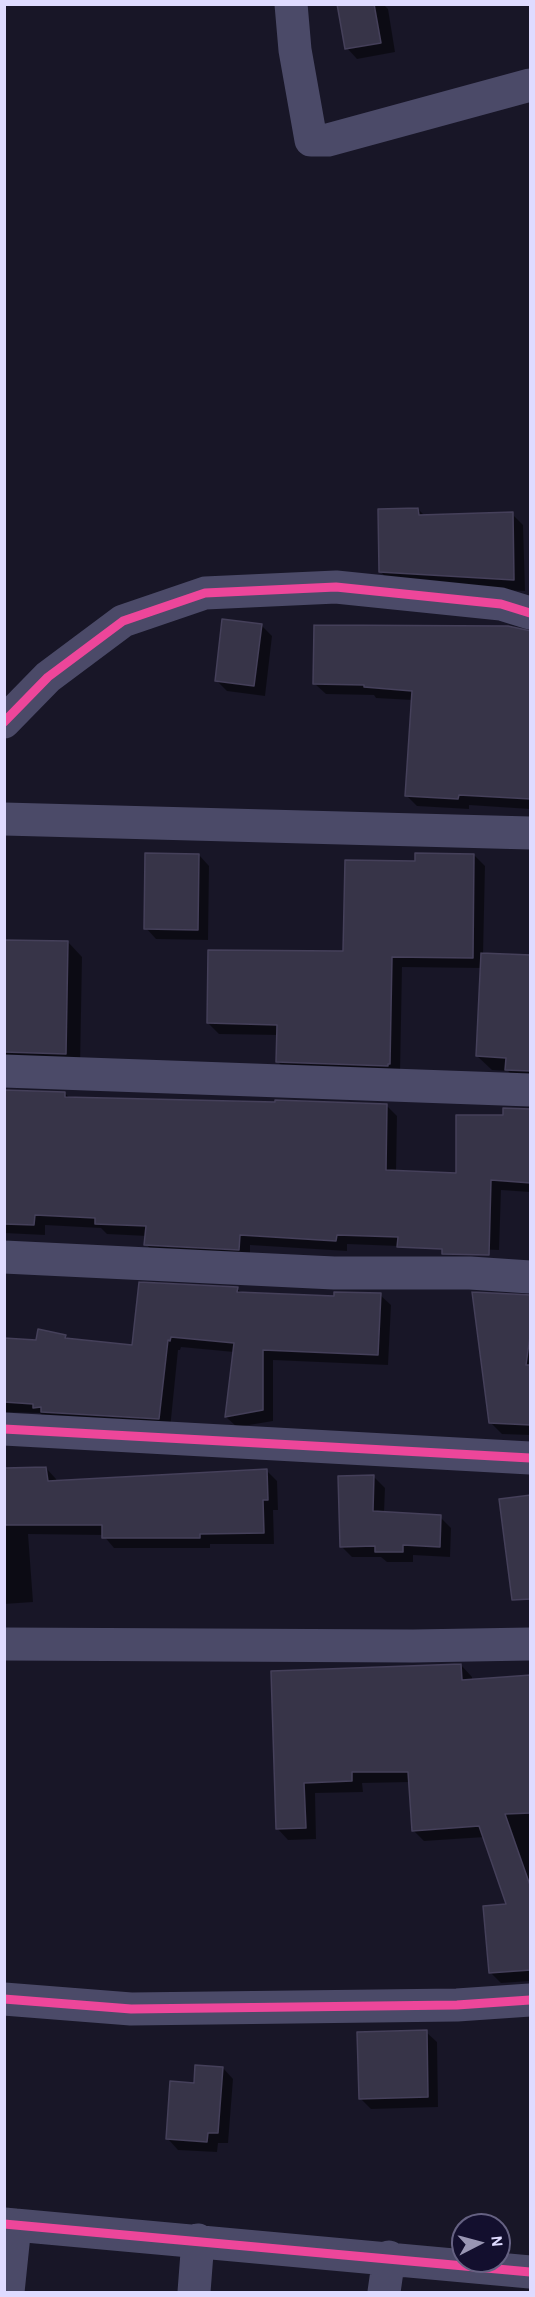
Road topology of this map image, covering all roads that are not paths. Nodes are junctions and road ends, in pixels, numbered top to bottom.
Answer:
1 (291, 4) edge
2 (531, 85) edge
3 (531, 613) edge
4 (4, 722) edge
5 (4, 819) edge
6 (531, 832) edge
7 (4, 1071) edge
8 (531, 1090) edge
9 (4, 1257) edge
10 (531, 1277) edge
11 (4, 1429) edge
12 (531, 1458) edge
13 (4, 1644) edge
14 (531, 1644) edge
15 (4, 1999) edge
16 (531, 2000) edge
17 (10, 2224) edge
18 (198, 2240) junction
19 (389, 2257) junction
20 (531, 2272) edge
21 (8, 2292) edge
22 (194, 2292) edge
23 (384, 2292) edge

1 - 2 street
3 - 4 street
5 - 6 street
7 - 8 street
9 - 10 street
11 - 12 street
13 - 14 street
15 - 16 street
17 - 18 street
17 - 21 street
18 - 19 street
18 - 22 street
19 - 20 street
19 - 23 street

